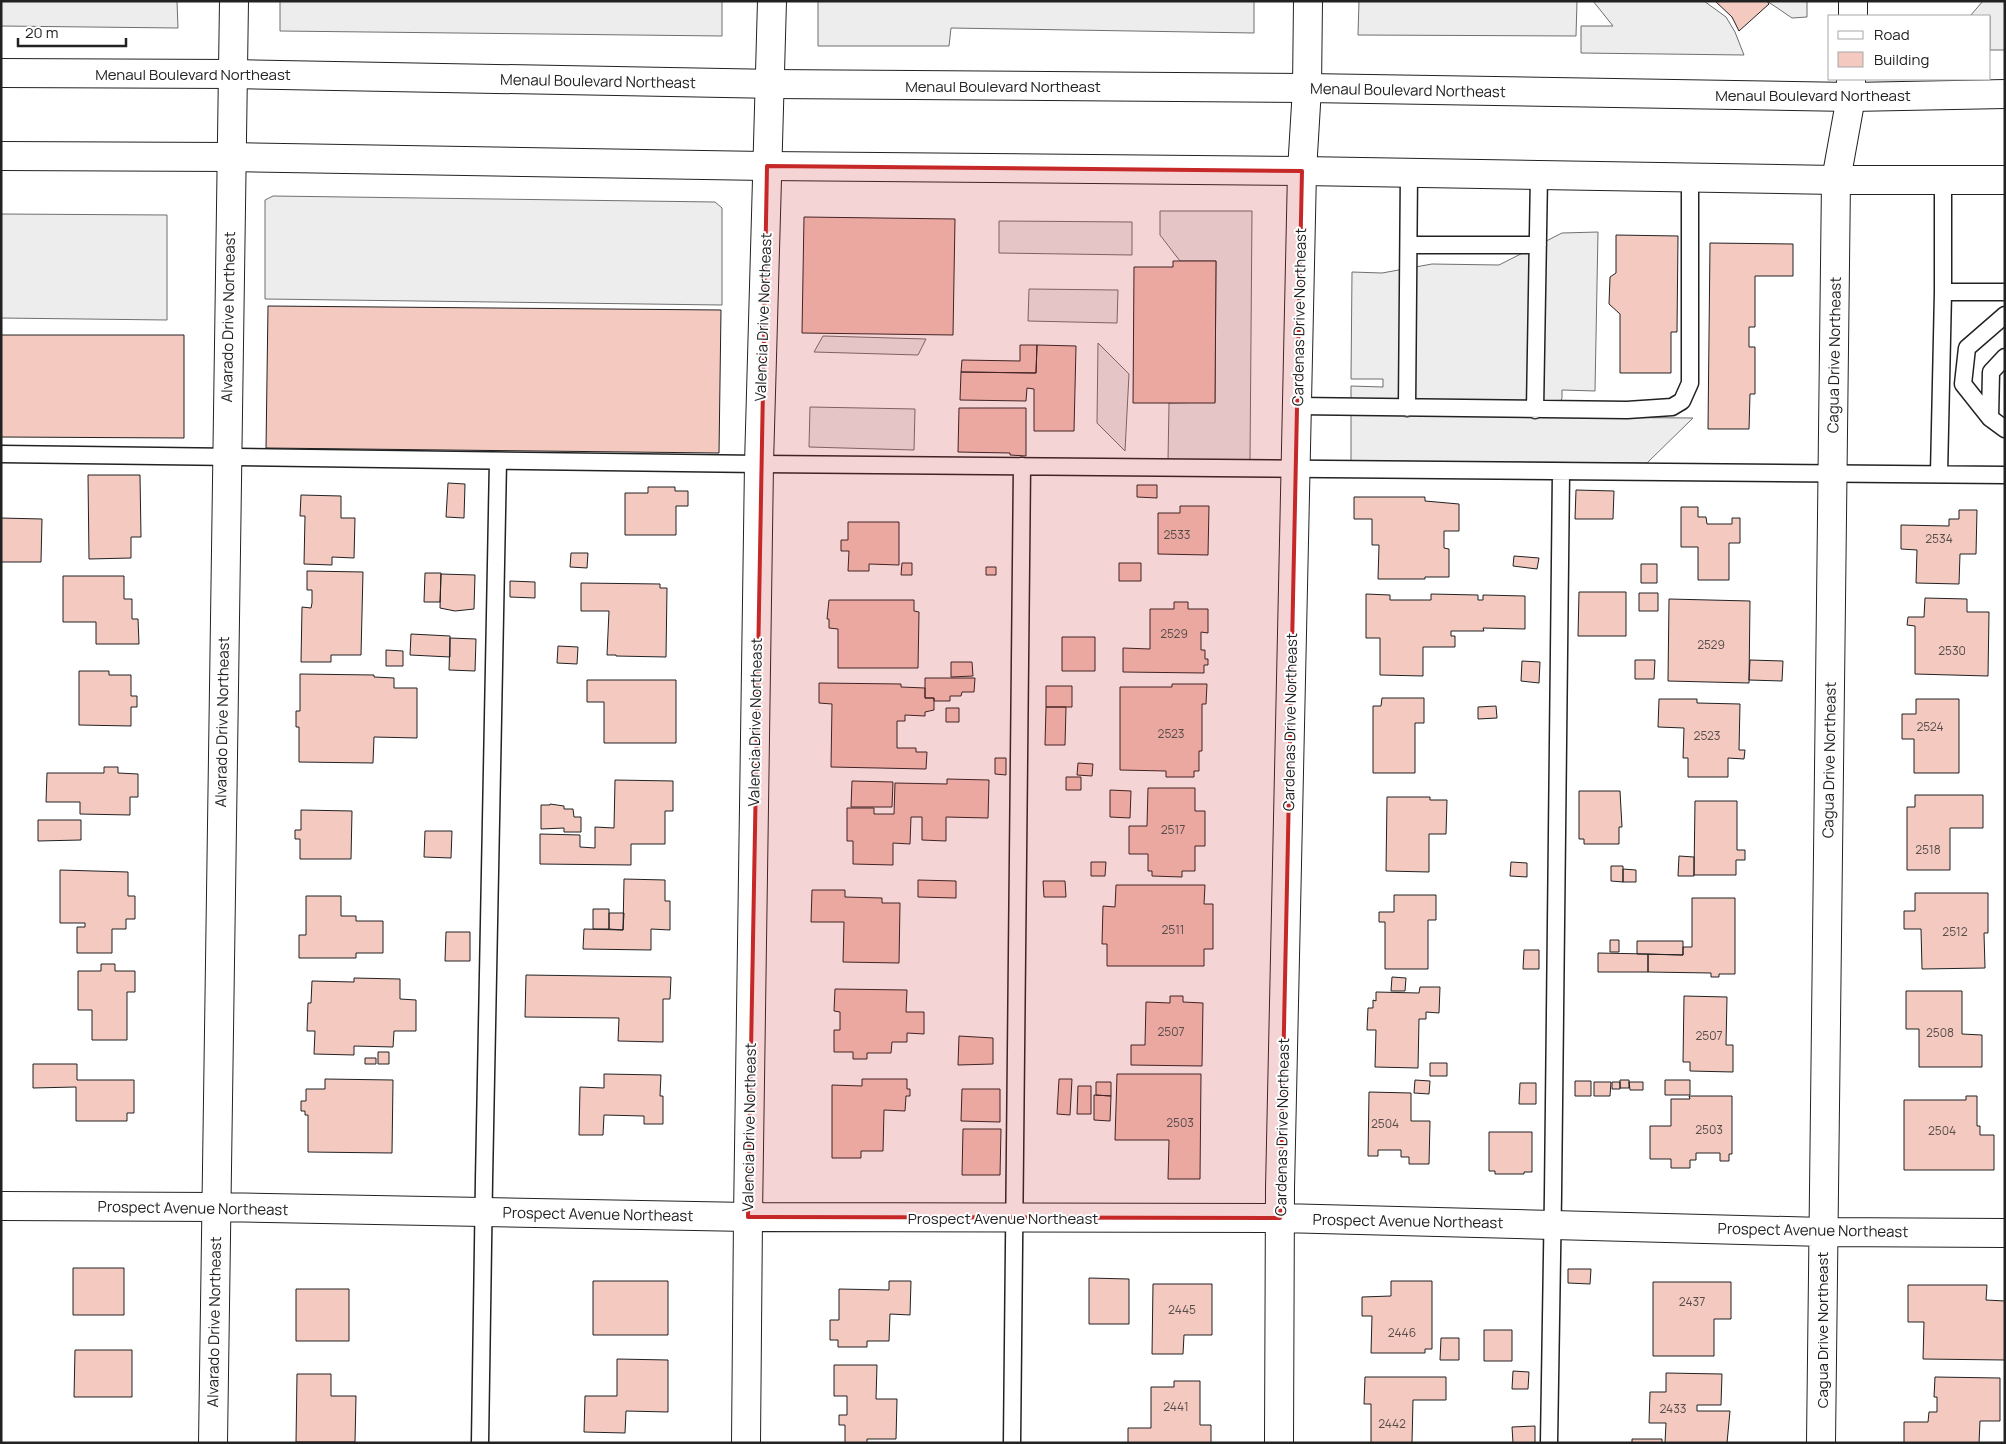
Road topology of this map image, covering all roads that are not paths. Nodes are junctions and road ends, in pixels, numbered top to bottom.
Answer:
1 (234, 1) edge
2 (772, 1) edge
3 (1308, 1) edge
4 (1853, 1) edge
5 (1853, 15) edge
6 (1, 73) edge
7 (232, 74) junction
8 (771, 84) junction
9 (1307, 88) junction
10 (1851, 88) edge
11 (2005, 94) edge
12 (1, 156) edge
13 (230, 157) junction
14 (767, 166) junction
15 (1302, 171) junction
16 (1409, 172) junction
17 (1539, 175) junction
18 (1690, 178) junction
19 (1836, 180) junction
20 (1943, 180) junction
21 (2005, 180) edge
22 (1538, 244) junction
23 (1409, 245) junction
24 (1943, 292) junction
25 (2005, 292) edge
26 (2005, 315) edge
27 (2005, 357) edge
28 (1297, 406) junction
29 (1407, 408) junction
30 (1535, 410) junction
31 (1990, 418) junction
32 (2005, 429) edge
33 (1, 454) edge
34 (226, 456) junction
35 (498, 461) junction
36 (759, 464) junction
37 (1022, 466) junction
38 (1295, 469) junction
39 (1561, 472) junction
40 (1833, 474) junction
41 (1939, 474) junction
42 (2005, 475) edge
43 (1, 1206) edge
44 (216, 1207) junction
45 (483, 1212) junction
46 (748, 1217) junction
47 (1014, 1218) junction
48 (1280, 1218) junction
49 (1553, 1225) junction
50 (1823, 1232) junction
51 (2005, 1233) edge
52 (213, 1443) edge
53 (480, 1443) edge
54 (746, 1443) edge
55 (1012, 1443) edge
56 (1279, 1443) edge
57 (1549, 1443) edge
58 (1821, 1443) edge

1 - 7 street, Alvarado Drive Northeast
2 - 8 street, Valencia Drive Northeast
3 - 9 street, Cardenas Drive Northeast
4 - 5 street
6 - 7 street, Menaul Boulevard Northeast
7 - 8 street, Menaul Boulevard Northeast
7 - 13 street, Alvarado Drive Northeast
8 - 9 street, Menaul Boulevard Northeast
8 - 14 street, Valencia Drive Northeast
9 - 10 street, Menaul Boulevard Northeast
9 - 15 street, Cardenas Drive Northeast
10 - 11 street, Menaul Boulevard Northeast
10 - 19 street, Cagua Drive Northeast
12 - 13 street
13 - 14 street
13 - 34 street, Alvarado Drive Northeast
14 - 15 street
14 - 36 street, Valencia Drive Northeast
15 - 16 street
15 - 28 street, Cardenas Drive Northeast
16 - 17 street
16 - 23 lane
17 - 18 street
17 - 22 lane
18 - 19 street
18 - 30 lane
19 - 20 street
19 - 40 street, Cagua Drive Northeast
20 - 21 street
20 - 24 lane
22 - 23 lane
22 - 30 lane
23 - 29 lane
24 - 25 lane
24 - 41 lane
26 - 31 lane
27 - 31 lane
28 - 29 lane
28 - 38 street, Cardenas Drive Northeast
29 - 30 lane
31 - 32 lane
33 - 34 lane
34 - 35 lane
34 - 44 street, Alvarado Drive Northeast
35 - 36 lane
35 - 45 lane
36 - 37 lane
36 - 46 street, Valencia Drive Northeast
37 - 38 lane
37 - 47 lane
38 - 39 lane
38 - 48 street, Cardenas Drive Northeast
39 - 40 lane
39 - 49 lane
40 - 41 lane
40 - 50 street, Cagua Drive Northeast
41 - 42 lane
43 - 44 street, Prospect Avenue Northeast
44 - 45 street, Prospect Avenue Northeast
44 - 52 street, Alvarado Drive Northeast
45 - 46 street, Prospect Avenue Northeast
45 - 53 lane
46 - 47 street, Prospect Avenue Northeast
46 - 54 street, Valencia Drive Northeast
47 - 48 street, Prospect Avenue Northeast
47 - 55 lane
48 - 49 street, Prospect Avenue Northeast
48 - 56 street, Cardenas Drive Northeast
49 - 50 street, Prospect Avenue Northeast
49 - 57 lane
50 - 51 street, Prospect Avenue Northeast
50 - 58 street, Cagua Drive Northeast

